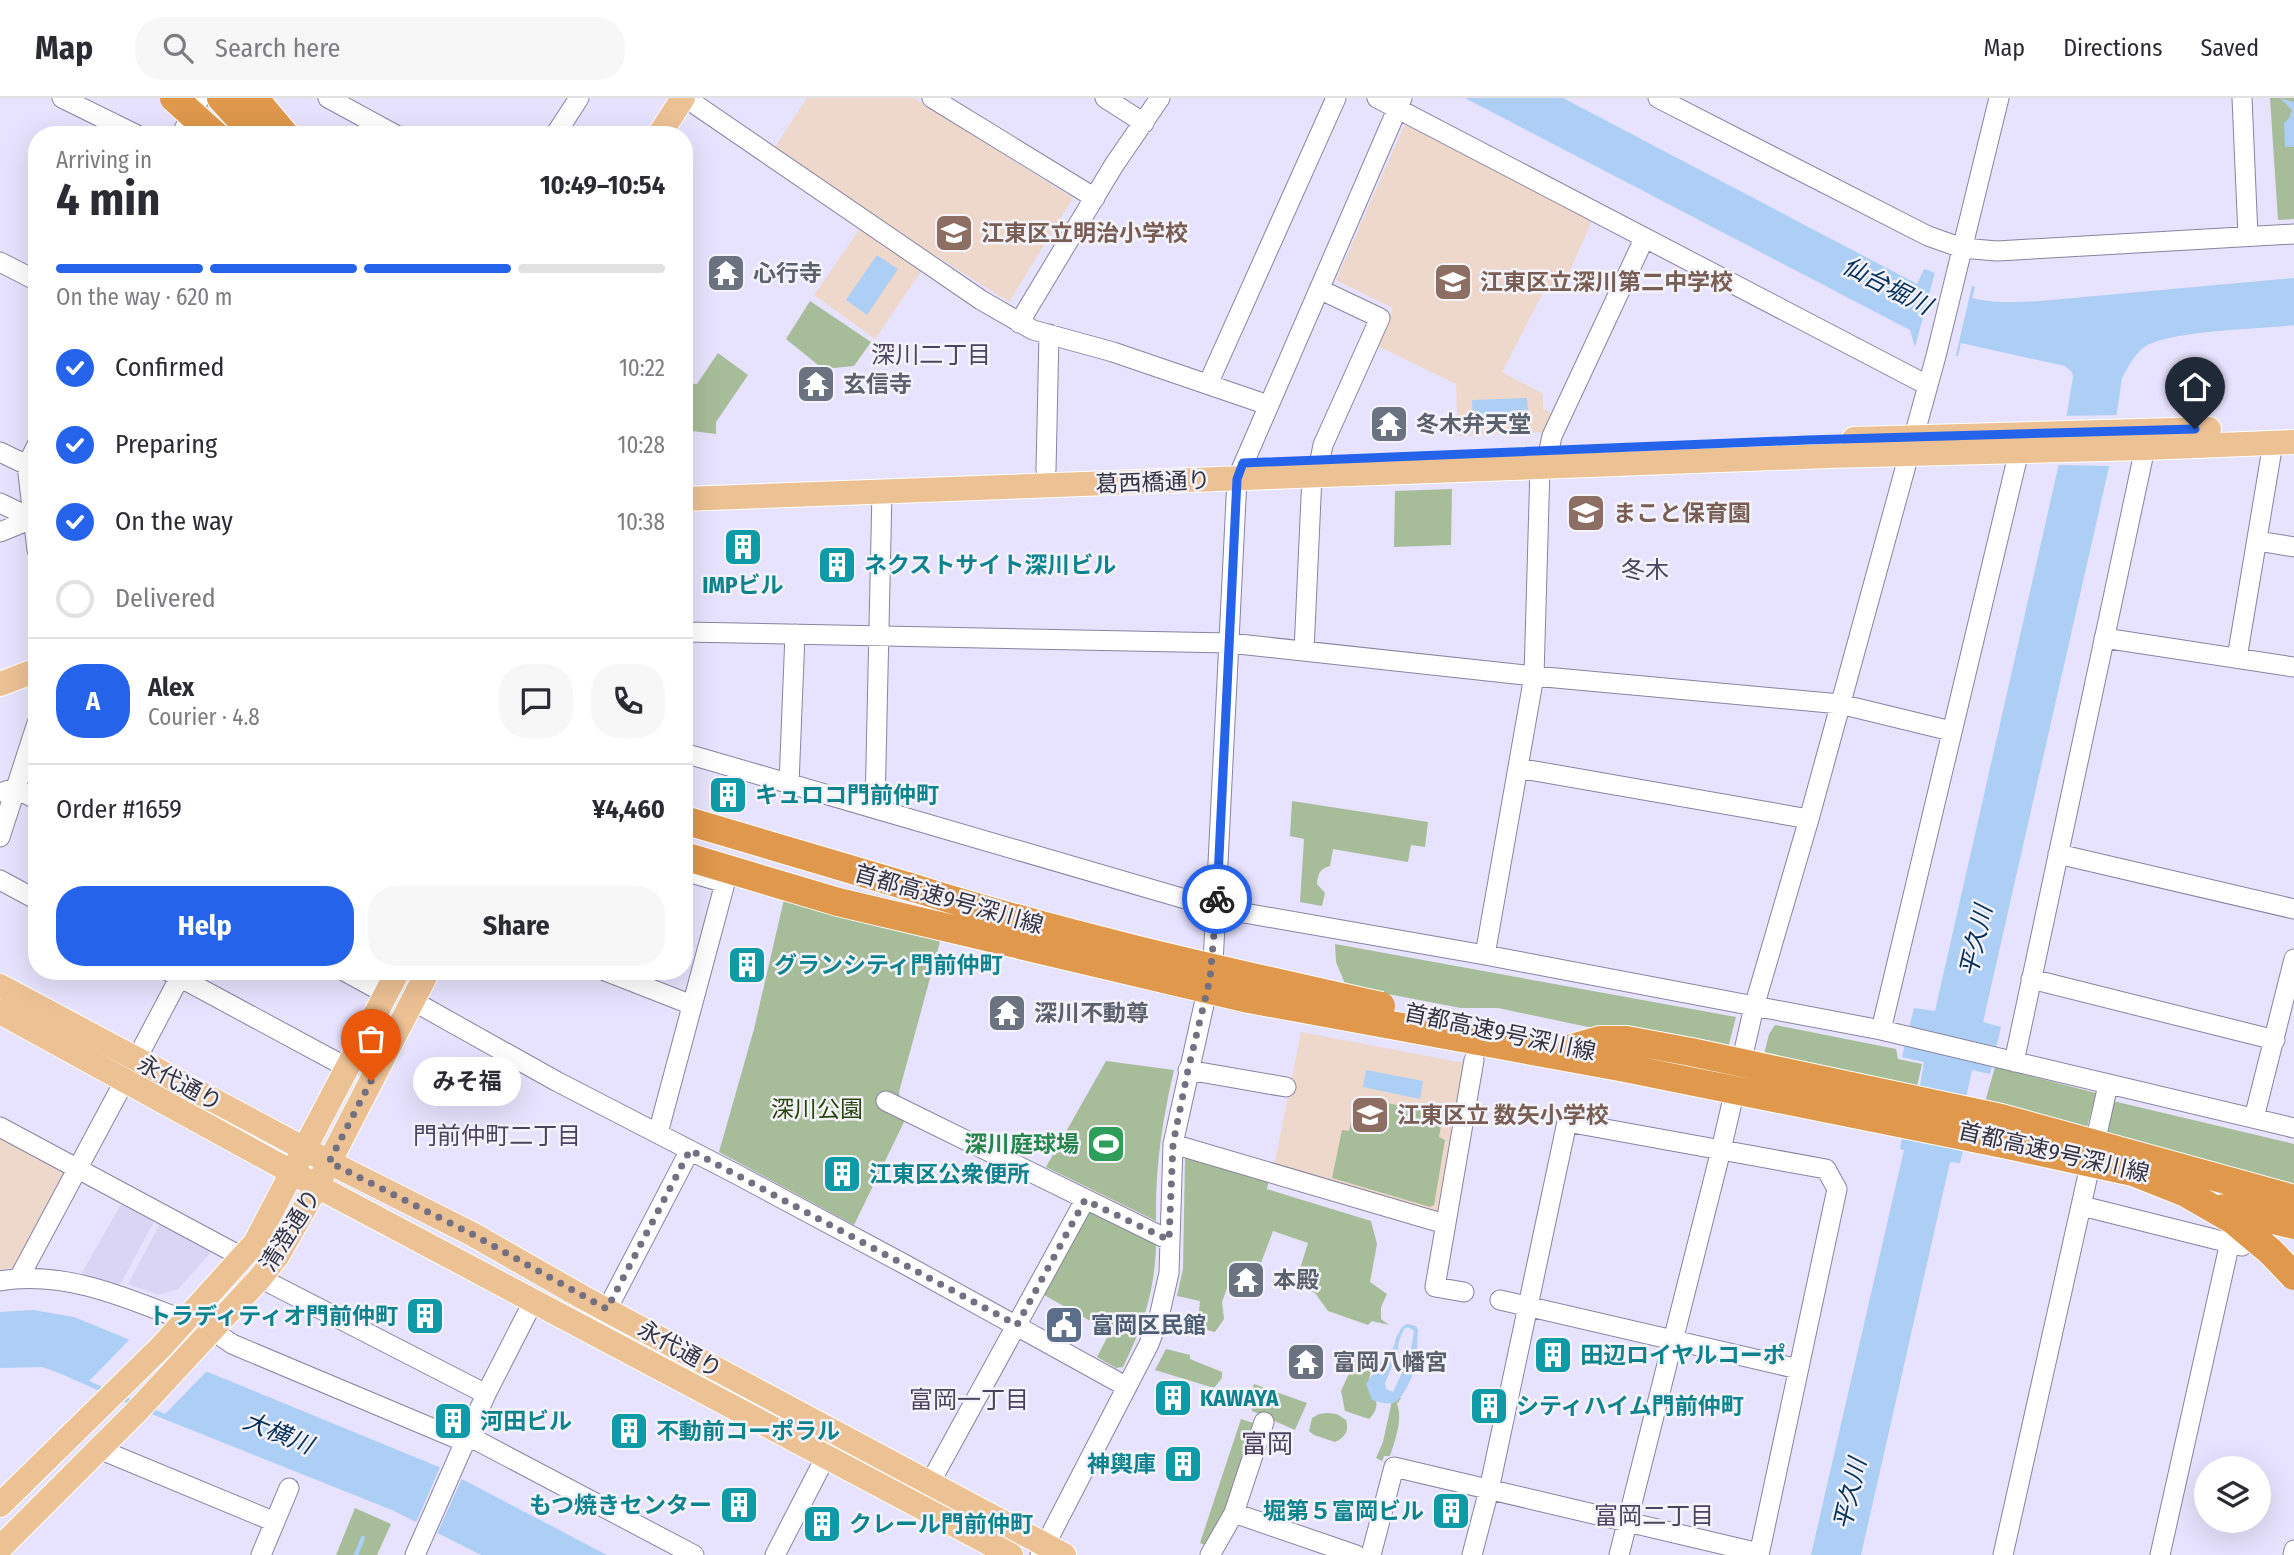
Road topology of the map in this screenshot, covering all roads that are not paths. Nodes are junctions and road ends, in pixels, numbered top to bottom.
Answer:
1 (62, 98) edge
2 (163, 98) edge
3 (221, 98) edge
4 (254, 98) edge
5 (268, 98) edge
6 (328, 98) edge
7 (579, 98) edge
8 (1105, 98) edge
9 (1160, 98) edge
10 (1336, 98) edge
11 (1377, 98) edge
12 (1658, 98) edge
13 (1999, 98) edge
14 (2242, 98) edge
15 (693, 100) edge
16 (944, 101) edge
17 (1400, 103) edge
18 (189, 109) edge
19 (1144, 122) junction
20 (119, 126) edge
21 (201, 126) edge
22 (206, 126) edge
23 (221, 126) edge
24 (247, 126) edge
25 (277, 126) edge
26 (288, 126) edge
27 (379, 126) edge
28 (561, 126) edge
29 (668, 126) edge
30 (681, 126) edge
31 (1095, 198) junction
32 (2294, 234) edge
33 (2248, 236) junction
34 (1644, 239) junction
35 (1962, 248) junction
36 (0, 262) edge
37 (28, 276) edge
38 (1319, 289) junction
39 (1019, 323) junction
40 (1049, 334) junction
41 (1208, 384) junction
42 (1927, 385) junction
43 (1268, 405) junction
44 (2294, 426) edge
45 (2048, 441) junction
46 (2284, 442) edge
47 (2131, 443) junction
48 (1911, 445) junction
49 (2019, 451) junction
50 (0, 452) edge
51 (1544, 458) junction
52 (27, 465) joint
53 (1316, 468) junction
54 (1046, 470) junction
55 (1240, 471) junction
56 (28, 472) edge
57 (693, 482) edge
58 (883, 491) junction
59 (693, 499) edge
60 (0, 503) edge
61 (28, 515) edge
62 (28, 520) edge
63 (0, 532) edge
64 (2258, 541) junction
65 (2294, 547) edge
66 (693, 632) edge
67 (795, 634) junction
68 (879, 636) junction
69 (2104, 638) junction
70 (1229, 643) junction
71 (1304, 651) junction
72 (28, 656) edge
73 (2237, 658) junction
74 (0, 666) edge
75 (2294, 667) edge
76 (28, 673) edge
77 (1534, 676) junction
78 (0, 684) edge
79 (1840, 704) junction
80 (1951, 731) junction
81 (28, 743) edge
82 (693, 756) edge
83 (1518, 768) junction
84 (789, 784) junction
85 (7, 790) edge
86 (28, 797) edge
87 (875, 808) junction
88 (1809, 819) junction
89 (693, 823) edge
90 (0, 837) edge
91 (693, 841) edge
92 (2058, 854) junction
93 (693, 859) edge
94 (693, 874) edge
95 (0, 880) edge
96 (917, 889) junction
97 (28, 895) edge
98 (1216, 908) junction
99 (2294, 909) edge
100 (1485, 955) junction
101 (2294, 959) edge
102 (2031, 979) junction
103 (174, 980) edge
104 (190, 980) edge
105 (360, 980) edge
106 (393, 980) edge
107 (424, 980) edge
108 (628, 980) edge
109 (0, 986) edge
110 (386, 994) junction
111 (413, 1001) junction
112 (692, 1005) junction
113 (1754, 1007) junction
114 (0, 1012) edge
115 (1315, 1012) junction
116 (1881, 1030) junction
117 (2275, 1040) junction
118 (1572, 1048) junction
119 (1474, 1060) dead end
120 (2014, 1062) junction
121 (346, 1067) junction
122 (131, 1070) junction
123 (1188, 1070) junction
124 (2108, 1085) junction
125 (1286, 1087) dead end
126 (886, 1101) dead end
127 (2254, 1118) junction
128 (0, 1127) edge
129 (2294, 1128) edge
130 (658, 1133) junction
131 (1173, 1144) junction
132 (305, 1149) junction
133 (690, 1150) junction
134 (1721, 1150) junction
135 (329, 1162) junction
136 (76, 1170) junction
137 (293, 1172) junction
138 (317, 1186) junction
139 (2294, 1199) edge
140 (1085, 1200) junction
141 (2082, 1206) junction
142 (1445, 1224) junction
143 (2294, 1225) edge
144 (1169, 1240) junction
145 (2230, 1242) junction
146 (244, 1258) junction
147 (2294, 1260) edge
148 (2294, 1275) edge
149 (260, 1278) junction
150 (9, 1279) edge
151 (1464, 1292) dead end
152 (534, 1300) junction
153 (1500, 1300) dead end
154 (1528, 1306) junction
155 (607, 1309) junction
156 (186, 1321) junction
157 (1017, 1325) junction
158 (212, 1330) junction
159 (595, 1332) junction
160 (1673, 1342) junction
161 (1798, 1369) junction
162 (1127, 1387) junction
163 (486, 1394) junction
164 (1264, 1422) dead end
165 (464, 1442) junction
166 (99, 1449) junction
167 (826, 1456) junction
168 (930, 1483) junction
169 (289, 1488) dead end
170 (1489, 1490) junction
171 (0, 1505) edge
172 (1234, 1513) junction
173 (275, 1522) junction
174 (1627, 1523) junction
175 (0, 1548) edge
176 (2294, 1550) edge
177 (1049, 1552) edge
178 (1759, 1554) edge
179 (13, 1555) edge
180 (261, 1555) edge
181 (415, 1555) edge
182 (694, 1555) edge
183 (775, 1555) edge
184 (1011, 1555) edge
185 (1210, 1555) edge
186 (1356, 1555) edge
187 (1371, 1555) edge
188 (1472, 1555) edge
189 (1619, 1555) edge
190 (2003, 1555) edge
191 (2160, 1555) edge
192 (2293, 1555) edge

1 - 20 street
2 - 18 main road
3 - 24 highway
4 - 25 highway
5 - 26 main road
6 - 27 street
7 - 28 street
8 - 19 street
9 - 19 street
10 - 41 street
11 - 17 street
12 - 35 street
13 - 35 street
14 - 33 street
15 - 29 main road
15 - 30 main road
15 - 39 street
16 - 31 street
17 - 34 street
17 - 38 street
18 - 21 main road
18 - 22 highway, bridge
18 - 23 highway
19 - 31 street
31 - 39 street
32 - 33 street
33 - 35 street
34 - 42 street
34 - 51 street
35 - 42 street
36 - 37 street
38 - 43 street
38 - 53 street
39 - 40 street
40 - 41 street
40 - 54 street
41 - 43 street
42 - 48 street
43 - 55 street
44 - 47 main road, 葛西橋通り
45 - 47 main road, 葛西橋通り
45 - 48 main road, 葛西橋通り
45 - 49 main road, 葛西橋通り
46 - 47 main road, 葛西橋通り
46 - 64 street
47 - 69 street
48 - 49 main road, 葛西橋通り
48 - 51 main road, 葛西橋通り
48 - 79 street
49 - 80 street
50 - 52 street
51 - 53 main road, 葛西橋通り
51 - 77 street
52 - 56 street
53 - 55 main road, 葛西橋通り
53 - 71 street
54 - 55 main road, 葛西橋通り
54 - 57 main road, 葛西橋通り
55 - 58 main road, 葛西橋通り
55 - 70 street
58 - 59 main road, 葛西橋通り
58 - 68 street
60 - 61 street
62 - 63 street
64 - 65 street
64 - 73 street
66 - 67 street
67 - 68 street
67 - 84 street
68 - 70 street
68 - 87 street
69 - 73 street
69 - 92 street
70 - 71 street
70 - 98 street
71 - 77 street
72 - 74 main road
73 - 75 street
76 - 78 main road
77 - 79 street
77 - 83 street
79 - 80 street
79 - 88 street
80 - 116 street
81 - 85 street
82 - 84 street
83 - 88 street
83 - 100 street
84 - 87 street
85 - 86 street
85 - 90 street
87 - 98 street
88 - 113 street
89 - 96 highway, 首都高速9号深川線
91 - 96 highway
92 - 99 street
92 - 102 street
93 - 115 highway, 首都高速9号深川線, bridge
94 - 112 street
95 - 97 street
96 - 118 highway, 首都高速9号深川線, bridge
98 - 100 street
98 - 123 street
100 - 113 street
101 - 117 street
102 - 117 street
102 - 120 street
103 - 122 street
104 - 121 street
105 - 110 street
106 - 110 main road, 清澄通り
107 - 111 main road, 清澄通り
108 - 112 street
109 - 122 main road, 永代通り
110 - 121 main road, 清澄通り
111 - 130 street
111 - 135 main road, 清澄通り
112 - 130 street
113 - 116 street
113 - 134 street
114 - 122 main road, 永代通り
115 - 143 highway, bridge
115 - 148 highway, 首都高速9号深川線, bridge
116 - 120 street
117 - 127 street
118 - 139 highway, bridge
118 - 148 highway, 首都高速9号深川線, bridge
119 - 142 street
120 - 124 street
121 - 132 main road, 清澄通り
122 - 132 main road, 永代通り
122 - 136 street
122 - 137 main road, 永代通り
123 - 125 street
123 - 131 street
124 - 127 street
124 - 141 street
126 - 140 street
127 - 129 street
128 - 136 street
130 - 133 street
131 - 142 street
131 - 144 street
132 - 135 main road, 永代通り
132 - 137 main road, 清澄通り
133 - 155 street
133 - 157 street
134 - 154 street
134 - 160 street
134 - 161 street
135 - 138 main road, 清澄通り
135 - 155 main road, 永代通り
136 - 146 street
136 - 150 street
137 - 138 main road, 永代通り
137 - 146 main road, 清澄通り
138 - 149 main road, 清澄通り
138 - 152 main road, 永代通り
140 - 144 street
140 - 157 street
141 - 145 street
141 - 190 street
142 - 151 street
144 - 162 street
145 - 147 street
145 - 191 street
146 - 156 main road, 清澄通り
149 - 158 main road, 清澄通り
149 - 163 street
150 - 156 street
152 - 159 main road, 永代通り
152 - 163 street
153 - 154 street
154 - 160 street
154 - 170 street
155 - 159 street
155 - 168 main road, 永代通り
156 - 171 main road, 清澄通り
157 - 162 street
157 - 168 street
158 - 165 street
158 - 166 main road, 清澄通り
159 - 167 main road, 永代通り
160 - 161 street
160 - 174 street
161 - 178 street
162 - 177 street
163 - 165 street
164 - 172 street
165 - 181 street
165 - 182 street
166 - 173 street
166 - 175 main road
167 - 183 street
167 - 184 main road, 永代通り
168 - 177 main road, 永代通り
169 - 173 street
170 - 174 street
170 - 187 street
170 - 188 street
172 - 185 street
172 - 186 street
173 - 180 street
174 - 178 street
174 - 189 street
175 - 179 street
176 - 192 street

